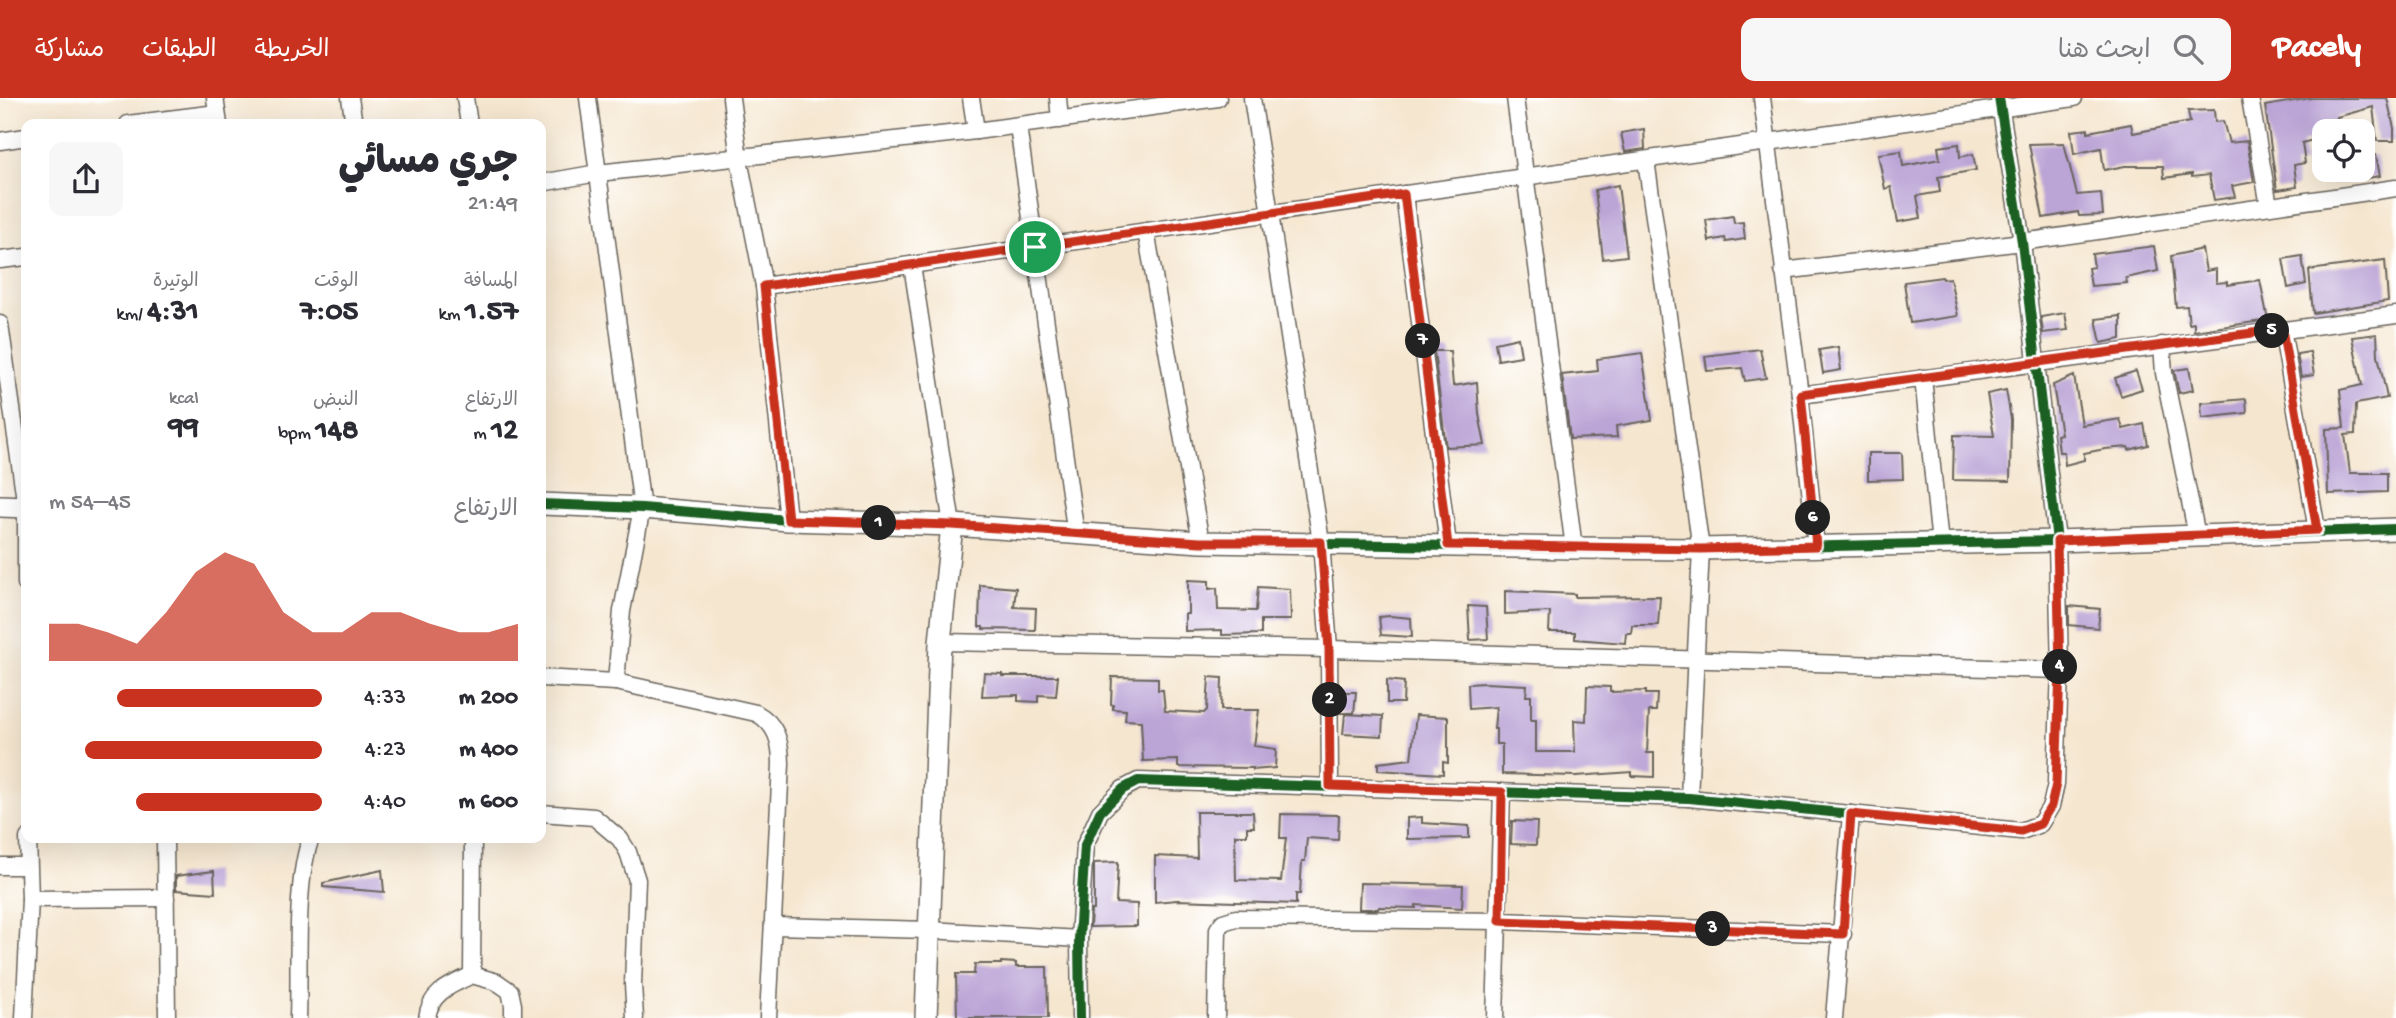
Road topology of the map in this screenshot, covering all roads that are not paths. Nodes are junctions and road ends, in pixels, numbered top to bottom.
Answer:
1 (350, 98) edge
2 (465, 98) edge
3 (588, 98) edge
4 (731, 98) edge
5 (971, 98) edge
6 (1058, 98) edge
7 (1218, 98) edge
8 (1252, 98) edge
9 (1515, 98) edge
10 (1762, 98) edge
11 (2074, 98) edge
12 (2250, 98) edge
13 (2000, 103) edge
14 (217, 112) edge
15 (165, 119) edge
16 (353, 119) edge
17 (468, 119) edge
18 (1060, 120) junction
19 (1018, 125) junction
20 (976, 131) junction
21 (21, 138) edge
22 (0, 141) edge
23 (1767, 142) junction
24 (739, 159) junction
25 (1646, 159) junction
26 (598, 173) junction
27 (1525, 177) junction
28 (546, 182) edge
29 (2396, 188) edge
30 (1404, 194) junction
31 (2269, 206) junction
32 (1268, 214) junction
33 (1146, 231) junction
34 (2022, 242) junction
35 (1035, 247) junction
36 (21, 258) edge
37 (0, 261) edge
38 (912, 265) junction
39 (1783, 271) junction
40 (764, 286) junction
41 (2396, 314) edge
42 (0, 324) edge
43 (2282, 329) junction
44 (2162, 345) junction
45 (2035, 361) junction
46 (1923, 379) junction
47 (1801, 394) junction
48 (21, 472) edge
49 (546, 504) edge
50 (0, 506) edge
51 (21, 507) edge
52 (642, 508) junction
53 (788, 520) junction
54 (952, 525) junction
55 (2396, 529) edge
56 (2317, 530) junction
57 (1076, 534) junction
58 (2197, 536) junction
59 (2057, 541) junction
60 (1200, 542) junction
61 (1321, 542) junction
62 (1940, 544) junction
63 (1448, 545) junction
64 (1816, 546) junction
65 (1574, 548) junction
66 (1701, 549) junction
67 (940, 642) junction
68 (1329, 649) junction
69 (1696, 660) junction
70 (2060, 670) junction
71 (546, 678) edge
72 (616, 682) junction
73 (1330, 786) junction
74 (1502, 792) junction
75 (1689, 798) junction
76 (546, 813) edge
77 (1851, 814) junction
78 (28, 843) edge
79 (165, 843) edge
80 (309, 843) edge
81 (473, 843) edge
82 (0, 866) edge
83 (28, 866) junction
84 (30, 898) junction
85 (166, 898) junction
86 (1500, 921) junction
87 (773, 926) junction
88 (930, 930) junction
89 (1843, 934) junction
90 (1079, 939) junction
91 (472, 975) junction
92 (24, 1018) edge
93 (167, 1018) edge
94 (298, 1018) edge
95 (427, 1018) edge
96 (513, 1018) edge
97 (635, 1018) edge
98 (768, 1018) edge
99 (926, 1018) edge
100 (1080, 1018) edge
101 (1216, 1018) edge
102 (1495, 1018) edge
103 (1834, 1018) edge

1 - 16 street
2 - 17 street
3 - 26 street
4 - 24 street
5 - 20 street
6 - 18 street
7 - 18 street
8 - 32 street
9 - 27 street
10 - 23 street
11 - 13 street
12 - 31 street
13 - 23 street
13 - 34 street
14 - 15 street
18 - 19 street
19 - 20 street
19 - 35 street
20 - 24 street
21 - 22 street
23 - 25 street
23 - 39 street
24 - 26 street
24 - 40 street
25 - 27 street
25 - 66 street
26 - 28 street
26 - 52 street
27 - 30 street
27 - 65 street
29 - 31 street
30 - 32 street
30 - 63 street
31 - 34 street
32 - 33 street
32 - 61 street
33 - 35 street
33 - 60 street
34 - 39 street
34 - 45 street
35 - 38 street
35 - 57 street
36 - 37 street
38 - 40 street
38 - 54 street
39 - 47 street
40 - 53 street
41 - 43 street
42 - 48 street
43 - 44 street
43 - 56 street
44 - 45 street
44 - 58 street
45 - 46 street
45 - 59 street
46 - 47 street
46 - 62 street
47 - 64 street
49 - 52 street
50 - 51 street
52 - 53 street
52 - 72 street
53 - 54 street
54 - 57 street
54 - 67 street
55 - 56 street
56 - 58 street
57 - 60 street
58 - 59 street
59 - 62 street
59 - 70 street
60 - 61 street
61 - 63 street
61 - 68 street
62 - 64 street
63 - 65 street
64 - 66 street
65 - 66 street
66 - 69 street
67 - 68 street
67 - 88 street
68 - 69 street
68 - 73 street
69 - 70 street
69 - 75 street
70 - 77 street
71 - 72 street
72 - 87 street
73 - 74 street
73 - 90 street
74 - 75 street
74 - 86 street
75 - 77 street
76 - 97 street
77 - 89 street
78 - 83 street
79 - 85 street
80 - 94 street
81 - 91 street
82 - 83 street
83 - 84 street
84 - 85 street
84 - 92 street
85 - 93 street
86 - 89 street
86 - 101 street
86 - 102 street
87 - 88 street
87 - 98 street
88 - 90 street
88 - 99 street
89 - 103 street
90 - 100 street
91 - 95 street
91 - 96 street

